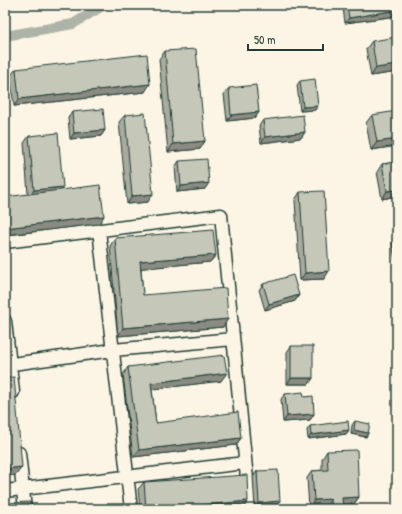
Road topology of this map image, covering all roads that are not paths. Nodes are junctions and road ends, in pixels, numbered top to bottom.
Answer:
1 (98, 230) junction
2 (5, 242) edge
3 (5, 321) edge
4 (233, 339) junction
5 (113, 350) junction
6 (7, 364) edge
7 (14, 403) edge
8 (18, 442) edge
9 (245, 463) junction
10 (127, 476) junction
11 (23, 488) junction
12 (5, 491) edge
13 (25, 509) edge
14 (131, 509) edge
15 (250, 509) edge

1 - 2 lane
1 - 4 lane
1 - 5 lane
3 - 6 lane
4 - 5 lane
4 - 9 lane
5 - 6 lane
5 - 10 lane
6 - 7 lane
8 - 11 lane
9 - 10 lane
9 - 15 lane
10 - 11 lane
10 - 14 lane
11 - 12 lane
11 - 13 lane

